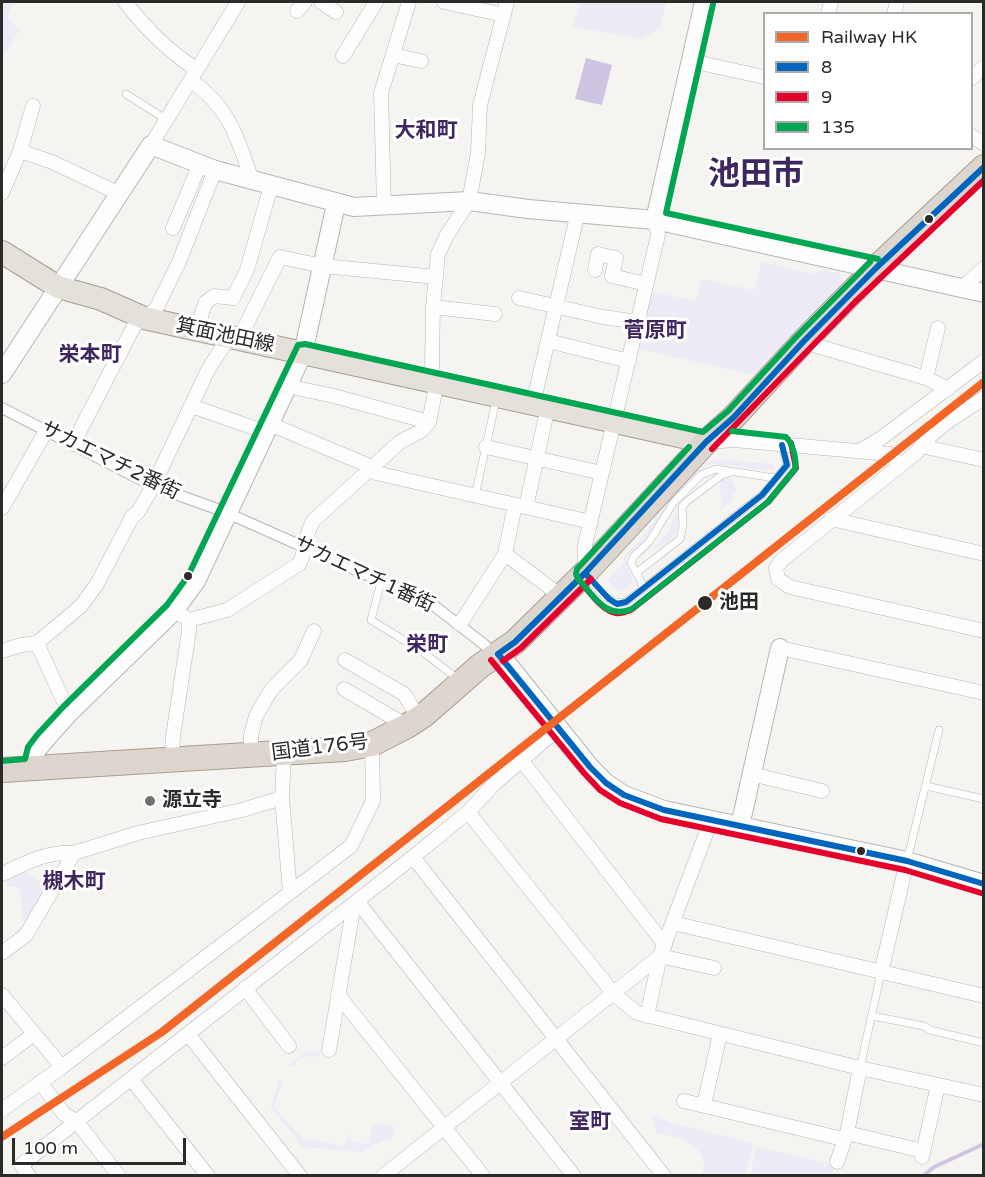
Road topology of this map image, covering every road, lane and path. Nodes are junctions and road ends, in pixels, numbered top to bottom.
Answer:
1 (126, 2) edge
2 (238, 2) edge
3 (321, 2) edge
4 (376, 2) edge
5 (410, 2) edge
6 (444, 2) edge
7 (704, 2) edge
8 (506, 8) edge
9 (336, 12) dead end
10 (393, 55) junction
11 (343, 56) dead end
12 (422, 61) dead end
13 (691, 61) junction
14 (194, 76) junction
15 (763, 77) edge
16 (126, 94) dead end
17 (33, 106) dead end
18 (167, 120) junction
19 (151, 145) junction
20 (20, 151) junction
21 (208, 167) junction
22 (984, 167) edge
23 (5, 178) edge
24 (252, 180) junction
25 (272, 186) junction
26 (2, 193) edge
27 (120, 194) junction
28 (469, 201) junction
29 (336, 204) junction
30 (384, 206) junction
31 (578, 212) junction
32 (655, 220) junction
33 (189, 237) junction
34 (2, 252) edge
35 (323, 266) junction
36 (876, 268) junction
37 (984, 268) edge
38 (595, 270) dead end
39 (436, 277) junction
40 (646, 284) junction
41 (58, 287) junction
42 (963, 287) junction
43 (984, 293) edge
44 (519, 298) dead end
45 (555, 306) junction
46 (433, 307) junction
47 (495, 314) dead end
48 (144, 318) junction
49 (638, 322) junction
50 (938, 328) dead end
51 (197, 330) junction
52 (232, 338) junction
53 (548, 341) junction
54 (803, 342) junction
55 (303, 353) junction
56 (629, 361) junction
57 (984, 361) edge
58 (2, 374) edge
59 (926, 378) junction
60 (434, 382) junction
61 (287, 387) junction
62 (948, 389) junction
63 (984, 398) edge
64 (495, 405) dead end
65 (191, 406) junction
66 (2, 408) edge
67 (540, 410) junction
68 (429, 422) junction
69 (614, 422) junction
70 (268, 428) junction
71 (46, 431) junction
72 (706, 442) junction
73 (73, 444) junction
74 (782, 445) junction
75 (921, 446) junction
76 (486, 447) junction
77 (859, 451) junction
78 (537, 458) junction
79 (984, 460) edge
80 (900, 465) junction
81 (371, 469) junction
82 (732, 472) junction
83 (602, 473) junction
84 (776, 478) junction
85 (153, 486) junction
86 (475, 496) junction
87 (521, 506) junction
88 (2, 508) edge
89 (220, 510) dead end
90 (234, 516) dead end
91 (831, 519) junction
92 (591, 522) junction
93 (304, 547) junction
94 (505, 554) junction
95 (984, 554) edge
96 (585, 573) junction
97 (636, 573) junction
98 (381, 582) junction
99 (643, 588) junction
100 (561, 596) junction
101 (181, 615) junction
102 (460, 624) junction
103 (314, 631) dead end
104 (984, 631) edge
105 (37, 643) junction
106 (780, 648) joint
107 (492, 650) junction
108 (2, 651) edge
109 (345, 660) dead end
110 (461, 682) junction
111 (344, 689) dead end
112 (984, 693) edge
113 (69, 713) junction
114 (413, 722) junction
115 (560, 727) junction
116 (939, 730) dead end
117 (372, 744) junction
118 (284, 754) junction
119 (251, 755) junction
120 (172, 760) junction
121 (522, 760) junction
122 (32, 768) junction
123 (2, 770) edge
124 (751, 774) junction
125 (926, 786) junction
126 (822, 791) dead end
127 (282, 798) junction
128 (984, 799) edge
129 (468, 812) junction
130 (711, 820) junction
131 (740, 826) junction
132 (74, 853) junction
133 (413, 856) junction
134 (907, 861) junction
135 (2, 874) edge
136 (984, 884) edge
137 (290, 892) junction
138 (356, 902) junction
139 (673, 923) junction
140 (662, 951) junction
141 (2, 953) edge
142 (714, 968) dead end
143 (881, 973) junction
144 (245, 988) junction
145 (614, 994) junction
146 (2, 995) edge
147 (338, 995) junction
148 (984, 996) edge
149 (647, 1016) junction
150 (872, 1016) junction
151 (34, 1034) junction
152 (720, 1034) junction
153 (188, 1035) junction
154 (556, 1038) junction
155 (984, 1043) edge
156 (289, 1046) dead end
157 (328, 1050) dead end
158 (2, 1058) edge
159 (62, 1067) junction
160 (861, 1068) junction
161 (132, 1080) junction
162 (40, 1082) junction
163 (501, 1082) junction
164 (938, 1085) junction
165 (984, 1095) edge
166 (684, 1101) dead end
167 (704, 1105) junction
168 (2, 1110) edge
169 (77, 1122) junction
170 (445, 1127) junction
171 (845, 1136) junction
172 (837, 1162) dead end
173 (387, 1174) edge
174 (29, 1176) edge
175 (119, 1176) edge
176 (208, 1176) edge
177 (300, 1176) edge
178 (483, 1176) edge
179 (574, 1176) edge
180 (664, 1176) edge

1 - 14 street
2 - 14 street
3 - 9 street
4 - 11 street
5 - 10 street
6 - 8 street
7 - 13 street
8 - 28 street
10 - 12 street
10 - 30 street
13 - 15 street
13 - 32 street
14 - 18 street
14 - 24 street
16 - 18 lane
17 - 20 street
18 - 19 street
19 - 21 street
19 - 27 street
20 - 23 street
20 - 27 street
21 - 24 street
21 - 33 street
21 - 33 street
22 - 36 highway, 国道176号
23 - 26 street
24 - 25 street
25 - 29 street
25 - 51 street
27 - 41 street
28 - 30 street
28 - 31 street
28 - 39 street
29 - 30 street
29 - 35 street
31 - 32 street
31 - 45 street
32 - 36 street
32 - 40 street
33 - 48 street
34 - 41 main road, 箕面池田線
35 - 39 street
35 - 52 street
35 - 55 street
36 - 42 street
36 - 54 highway, 国道176号
37 - 42 street
38 - 40 street
39 - 46 street
40 - 49 street
41 - 48 main road, 箕面池田線
41 - 58 street
42 - 43 street
44 - 45 street
45 - 49 street
45 - 53 street
46 - 47 street
46 - 60 street
48 - 51 main road, 箕面池田線
48 - 73 street
49 - 56 street
50 - 59 street
51 - 52 main road, 箕面池田線
52 - 55 main road, 箕面池田線
52 - 65 street
53 - 56 street
53 - 67 street
54 - 59 street
54 - 72 highway, 国道176号
55 - 60 main road, 箕面池田線
55 - 61 street
56 - 69 street
57 - 62 street
59 - 62 street
60 - 67 main road, 箕面池田線
60 - 68 street
61 - 68 street
61 - 70 street
62 - 77 street
63 - 75 street
64 - 76 lane
65 - 70 street
65 - 85 street
66 - 71 street, サカエマチ2番街
67 - 69 main road, 箕面池田線
67 - 78 street
68 - 81 street
69 - 72 main road, 箕面池田線
69 - 83 street
70 - 81 street
70 - 101 street
71 - 73 street, サカエマチ2番街
71 - 88 street
72 - 74 street
72 - 96 highway, 国道176号
73 - 85 street, サカエマチ2番街
74 - 77 street
74 - 84 lane
75 - 79 street
75 - 80 street
76 - 78 street
76 - 86 lane
77 - 80 street
78 - 83 street
78 - 87 street
80 - 91 street
81 - 86 street
81 - 93 street
82 - 84 lane
82 - 97 lane
82 - 97 lane
83 - 92 street
84 - 99 lane
85 - 89 street, サカエマチ2番街
85 - 105 street
86 - 87 street
87 - 92 street
87 - 94 street
90 - 93 street, サカエマチ1番街
91 - 95 street
91 - 104 street
92 - 96 street
93 - 98 street, サカエマチ1番街
93 - 101 street
94 - 100 street
94 - 102 street
96 - 99 lane
96 - 100 highway, 国道176号
97 - 99 lane
98 - 102 street, サカエマチ1番街
98 - 110 lane
100 - 107 highway, 国道176号
101 - 113 street
101 - 120 street
102 - 107 street, サカエマチ1番街
103 - 119 street
105 - 108 street
105 - 113 street
106 - 112 street
106 - 124 street
107 - 110 highway, 国道176号
107 - 115 street
109 - 114 street
110 - 114 highway, 国道176号
111 - 114 street
113 - 122 street
114 - 117 highway, 国道176号
115 - 121 street
115 - 130 street
116 - 125 lane
117 - 118 highway, 国道176号
117 - 137 street
118 - 119 highway, 国道176号
118 - 127 street
119 - 120 highway, 国道176号
120 - 122 highway, 国道176号
121 - 129 street
121 - 140 street
122 - 123 highway, 国道176号
124 - 126 street
124 - 131 street
125 - 128 lane
125 - 134 lane
127 - 132 street
127 - 137 street
129 - 133 street
129 - 145 street
130 - 131 street
130 - 139 street
131 - 134 street
132 - 135 street
132 - 141 street
133 - 138 street
133 - 154 street
134 - 136 street
134 - 143 street
137 - 159 street
138 - 144 street
138 - 147 street
138 - 163 street
139 - 140 street
139 - 143 street
140 - 142 street
140 - 145 street
140 - 149 street
143 - 148 street
143 - 150 lane
144 - 153 street
144 - 156 street
145 - 149 street
145 - 154 street
146 - 151 street
147 - 157 street
147 - 170 street
149 - 152 street
150 - 155 lane
150 - 160 lane
151 - 158 street
151 - 159 street
152 - 160 street
152 - 167 street
153 - 161 street
153 - 177 street
154 - 163 street
154 - 180 street
159 - 162 street
160 - 164 street
160 - 171 street
161 - 169 street
161 - 176 street
162 - 168 street
162 - 169 street
163 - 170 street
163 - 179 street
164 - 165 street
164 - 171 street
166 - 167 street
167 - 171 street
169 - 174 street
169 - 175 street
170 - 173 street
170 - 178 street
171 - 172 street

